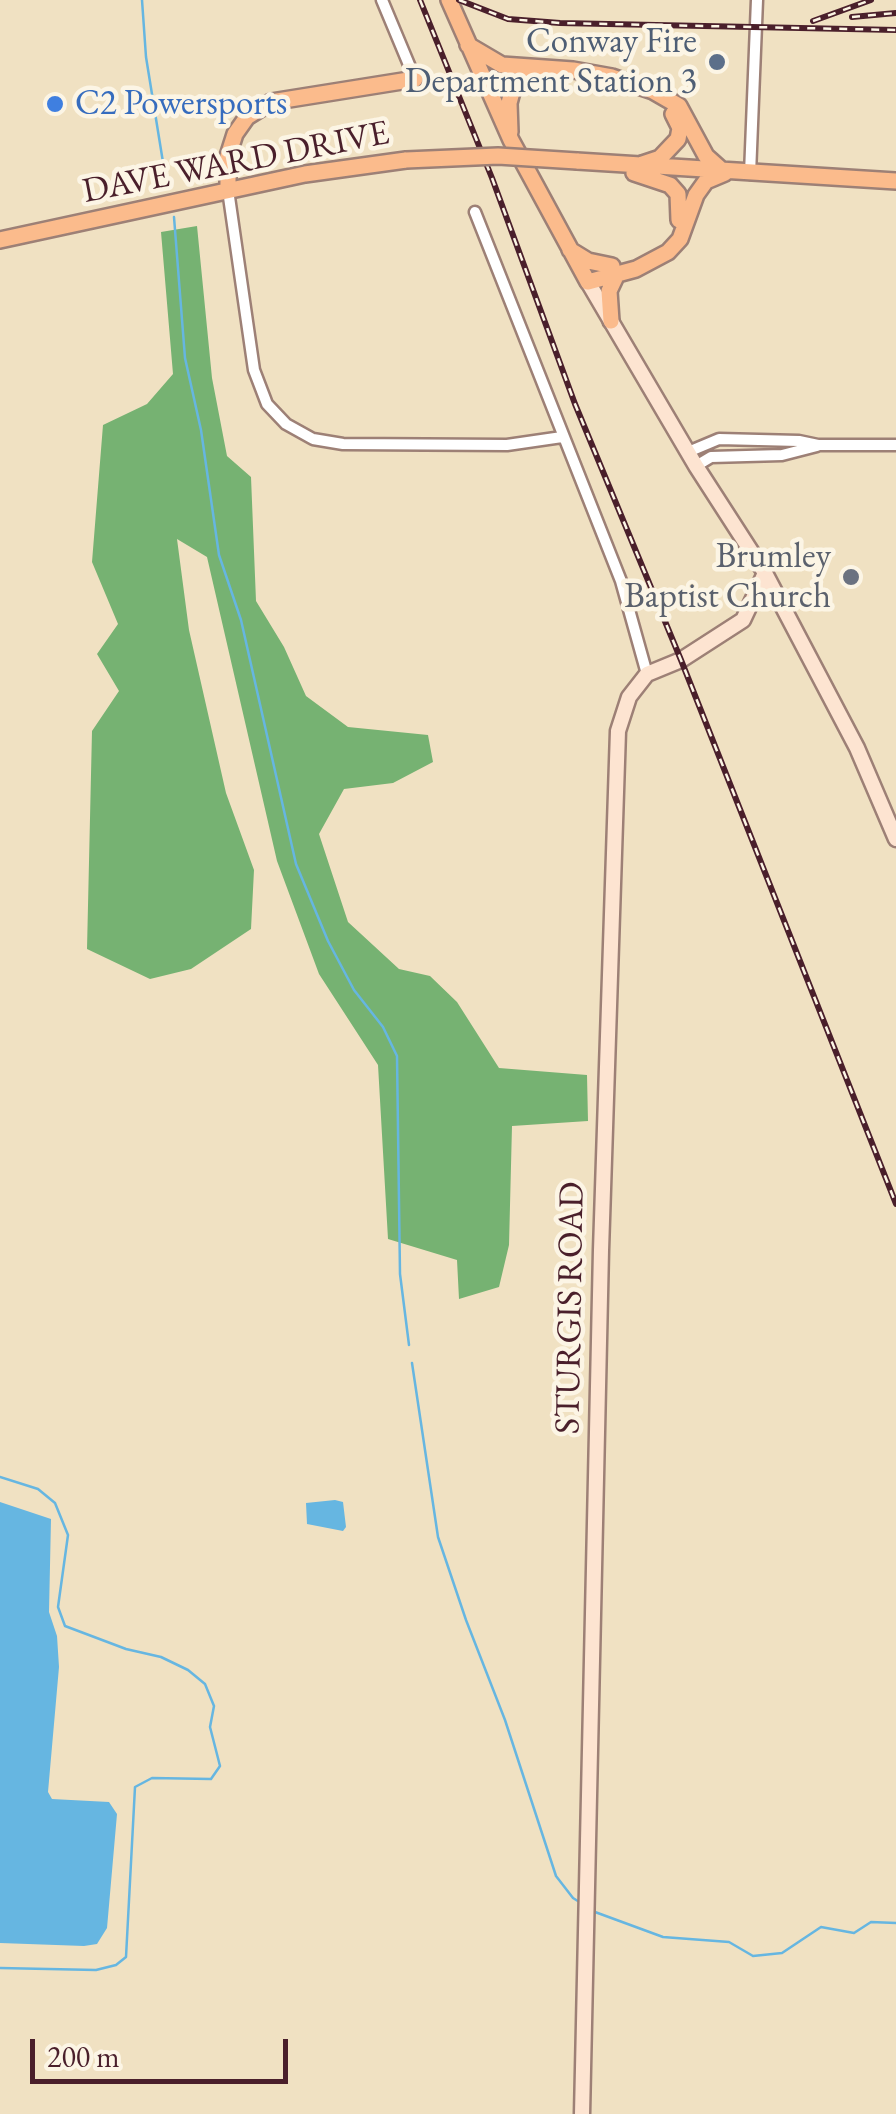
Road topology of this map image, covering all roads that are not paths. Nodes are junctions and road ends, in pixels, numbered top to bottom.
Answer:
1 (382, 0) edge
2 (449, 0) edge
3 (757, 0) edge
4 (467, 44) junction
5 (524, 71) junction
6 (480, 74) junction
7 (415, 79) joint
8 (511, 140) junction
9 (596, 163) junction
10 (637, 166) junction
11 (725, 173) junction
12 (750, 174) junction
13 (896, 181) edge
14 (228, 190) junction
15 (475, 212) dead end
16 (0, 240) edge
17 (567, 248) junction
18 (614, 270) junction
19 (586, 278) junction
20 (611, 321) junction
21 (562, 437) junction
22 (896, 445) edge
23 (692, 459) junction
24 (764, 573) junction
25 (647, 674) junction
26 (896, 839) edge
27 (582, 2114) edge

1 - 7 street
2 - 4 main road
3 - 12 street
4 - 5 main road
4 - 6 main road
5 - 6 main road
5 - 8 main road
5 - 10 main road
5 - 11 main road
6 - 8 main road
7 - 14 main road
8 - 17 main road
9 - 10 main road, DAVE WARD DRIVE
9 - 14 main road, DAVE WARD DRIVE, bridge
9 - 18 main road
10 - 11 main road, DAVE WARD DRIVE
11 - 12 main road, DAVE WARD DRIVE
11 - 18 main road
12 - 13 main road, DAVE WARD DRIVE
14 - 16 main road, DAVE WARD DRIVE
14 - 21 street
15 - 21 street
17 - 18 main road
17 - 19 main road
18 - 19 main road
18 - 20 main road
19 - 20 street
20 - 23 street
21 - 25 street
22 - 23 street
23 - 24 street
24 - 25 street
24 - 26 street
25 - 27 street, STURGIS ROAD

